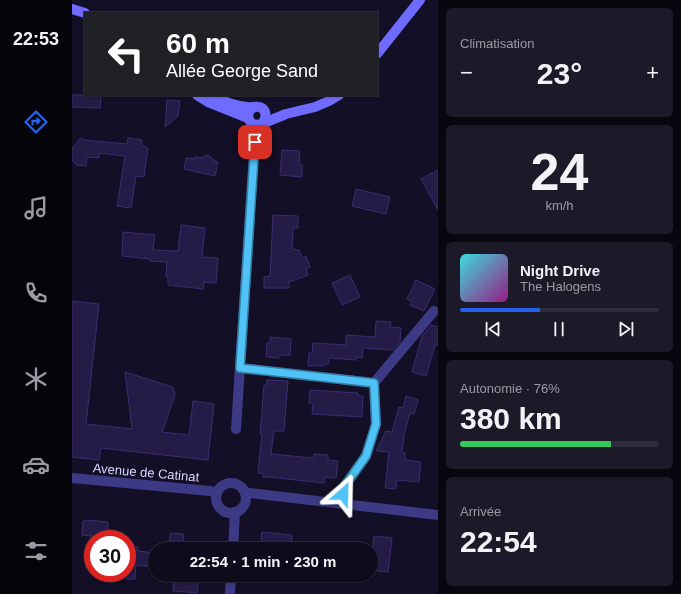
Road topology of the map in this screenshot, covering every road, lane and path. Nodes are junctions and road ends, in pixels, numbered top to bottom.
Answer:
1 (420, 0) edge
2 (72, 9) edge
3 (84, 13) edge
4 (72, 15) edge
5 (84, 20) edge
6 (378, 53) edge
7 (199, 96) edge
8 (213, 96) edge
9 (337, 96) edge
10 (257, 107) junction
11 (286, 114) junction
12 (248, 119) junction
13 (262, 123) junction
14 (255, 142) junction
15 (434, 311) dead end
16 (240, 368) junction
17 (374, 383) junction
18 (236, 429) dead end
19 (72, 478) edge
20 (217, 493) junction
21 (246, 495) junction
22 (341, 504) junction
23 (234, 512) junction
24 (438, 516) edge
25 (233, 542) edge
26 (231, 582) edge
27 (230, 594) edge

1 - 6 street
2 - 3 street
4 - 5 street
7 - 12 street
8 - 10 street
9 - 11 street
10 - 11 street
10 - 12 street
10 - 13 street
11 - 13 street
12 - 13 street
12 - 14 street
13 - 14 street
14 - 16 street
15 - 17 street
16 - 17 street
16 - 18 street
17 - 22 street
19 - 20 street, Avenue de Catinat
20 - 21 street
20 - 23 street
21 - 22 street
21 - 23 street
22 - 24 street
23 - 25 street
26 - 27 street

